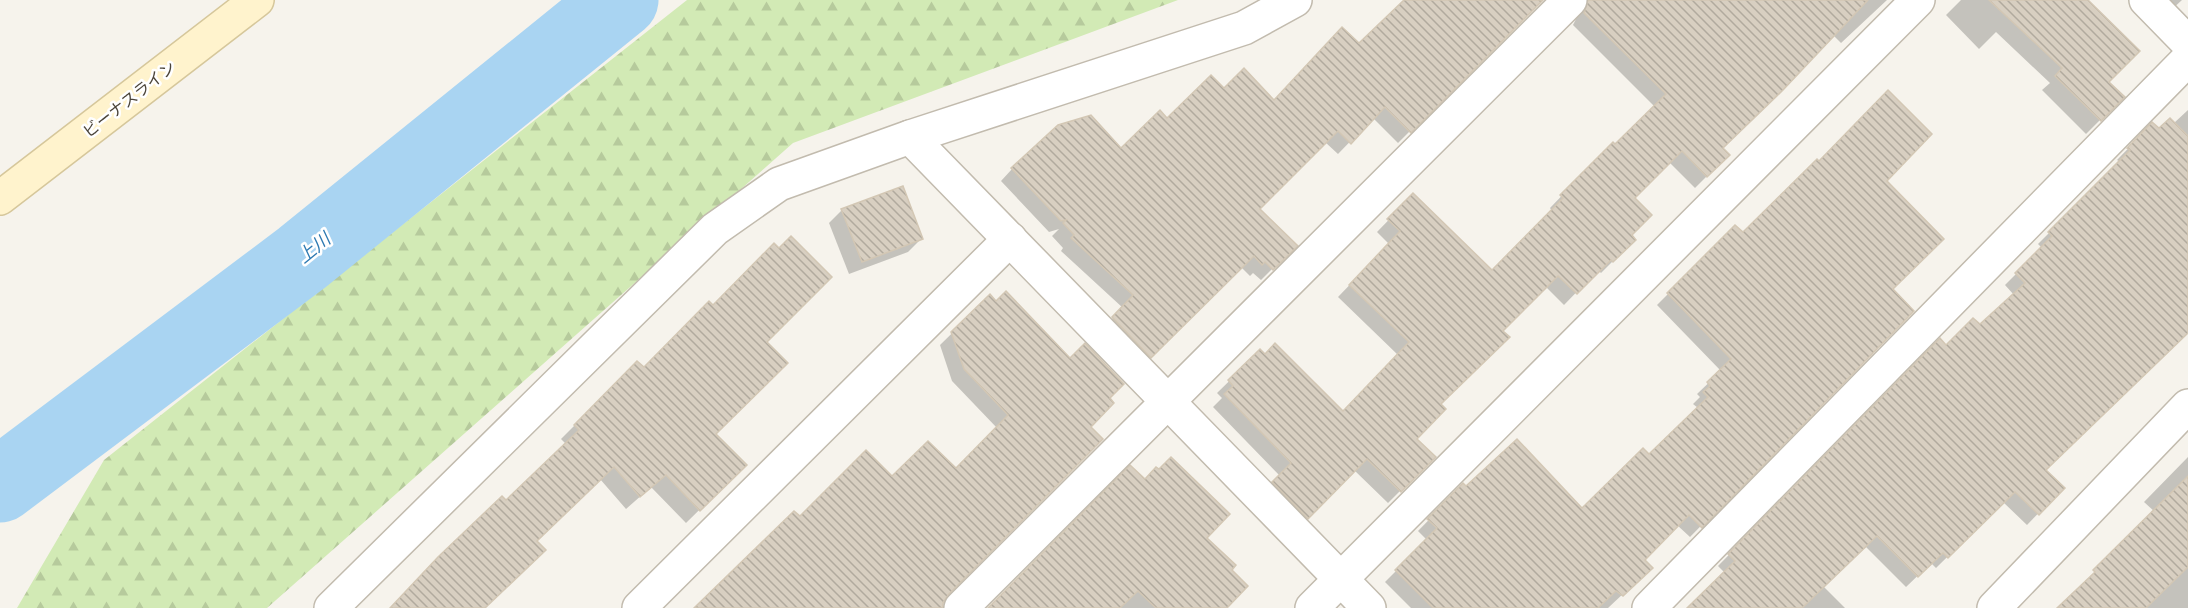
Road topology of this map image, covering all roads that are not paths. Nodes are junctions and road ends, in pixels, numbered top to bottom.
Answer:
1 (257, 0) edge
2 (1295, 0) edge
3 (1570, 0) edge
4 (1918, 0) edge
5 (2146, 0) edge
6 (2188, 43) edge
7 (2188, 59) edge
8 (910, 137) junction
9 (0, 198) edge
10 (1010, 239) junction
11 (1167, 401) junction
12 (2188, 406) edge
13 (1341, 579) junction
14 (331, 608) edge
15 (639, 608) edge
16 (961, 608) edge
17 (1312, 608) edge
18 (1369, 608) edge
19 (1649, 608) edge
20 (1994, 608) edge

1 - 9 main road, ビーナスライン
2 - 8 street
3 - 11 street
4 - 13 street
5 - 6 street
7 - 19 street
8 - 10 street
8 - 14 street
10 - 11 street
10 - 15 street
11 - 13 street
11 - 16 street
12 - 20 street
13 - 17 street
13 - 18 street

